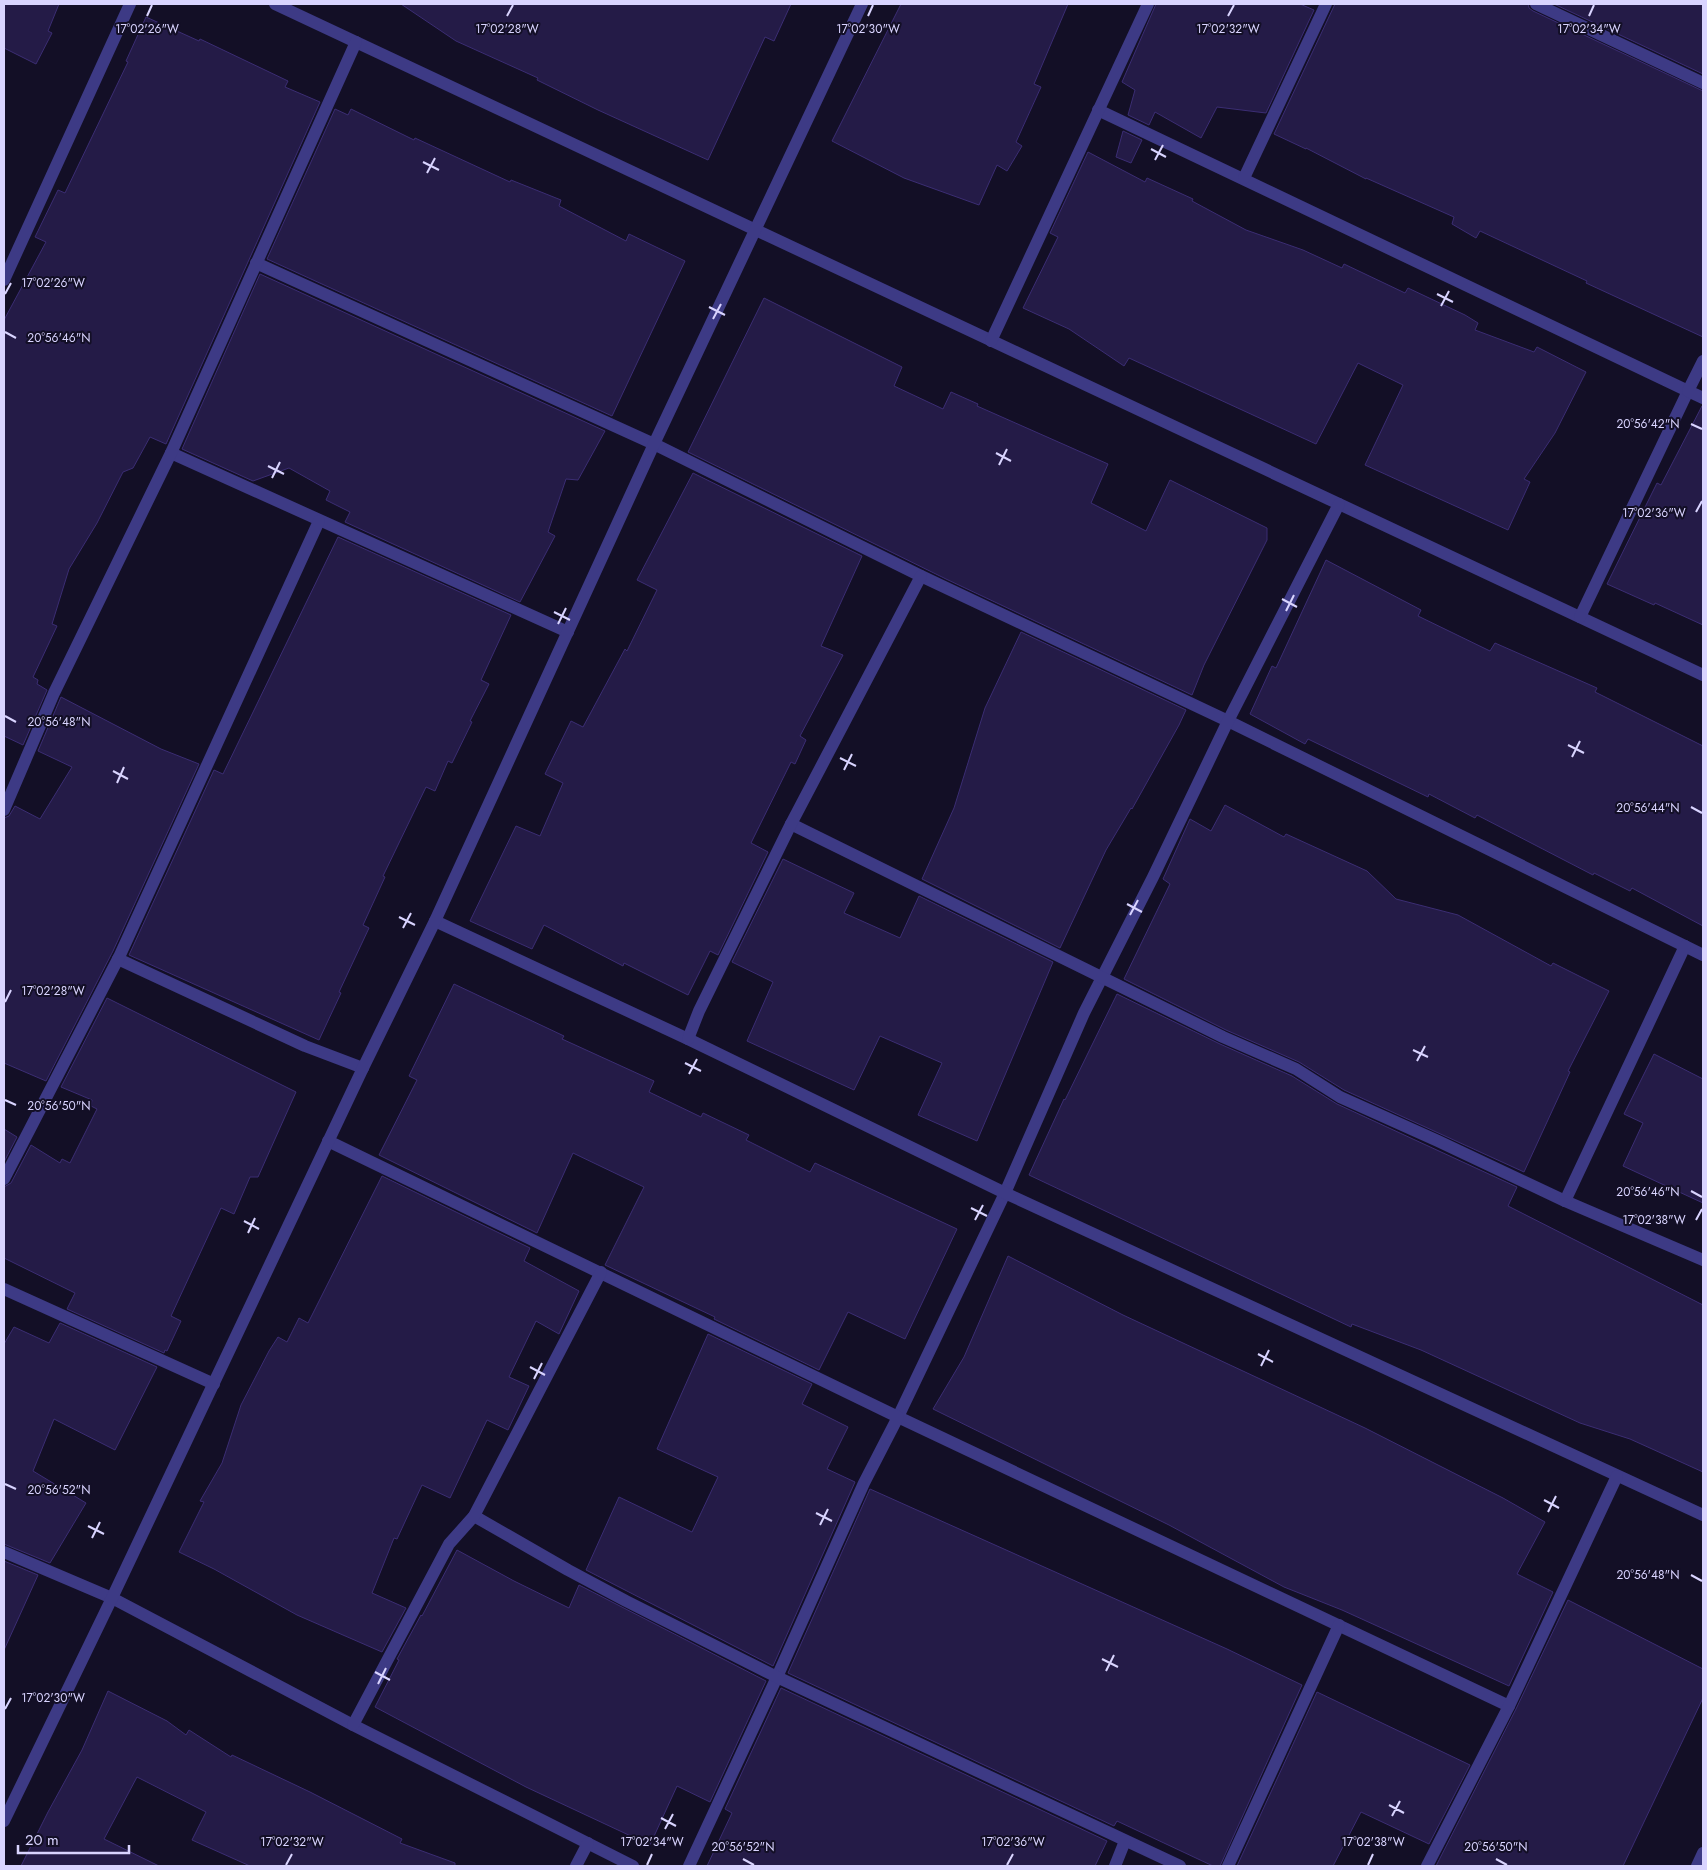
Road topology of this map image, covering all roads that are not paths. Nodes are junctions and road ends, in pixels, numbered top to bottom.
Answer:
1 (130, 4) edge
2 (275, 4) edge
3 (862, 4) edge
4 (1148, 4) edge
5 (1326, 4) edge
6 (1536, 4) edge
7 (356, 42) junction
8 (1703, 83) edge
9 (1098, 110) junction
10 (1244, 178) junction
11 (756, 230) junction
12 (256, 263) junction
13 (4, 280) edge
14 (991, 340) junction
15 (1703, 360) edge
16 (1688, 391) junction
17 (1703, 398) edge
18 (654, 444) junction
19 (171, 453) junction
20 (1339, 504) junction
21 (319, 521) junction
22 (920, 576) junction
23 (1580, 617) junction
24 (568, 632) junction
25 (1703, 675) edge
26 (1228, 721) junction
27 (4, 810) edge
28 (791, 824) junction
29 (435, 921) junction
30 (1685, 946) junction
31 (1703, 955) edge
32 (118, 959) junction
33 (1101, 978) junction
34 (688, 1039) junction
35 (363, 1068) junction
36 (328, 1141) junction
37 (4, 1179) edge
38 (1005, 1193) junction
39 (1565, 1201) junction
40 (1703, 1260) edge
41 (600, 1272) junction
42 (4, 1289) edge
43 (214, 1384) junction
44 (898, 1417) junction
45 (1617, 1476) junction
46 (1703, 1515) edge
47 (474, 1516) junction
48 (4, 1552) edge
49 (112, 1598) junction
50 (1339, 1625) junction
51 (777, 1677) junction
52 (1509, 1706) junction
53 (353, 1725) junction
54 (4, 1821) edge
55 (1126, 1841) junction
56 (588, 1843) junction
57 (1703, 1853) edge
58 (576, 1866) edge
59 (633, 1866) edge
60 (689, 1866) edge
61 (1115, 1866) edge
62 (1180, 1866) edge
63 (1228, 1866) edge
64 (1427, 1866) edge
65 (1697, 1866) edge

1 - 13 street
2 - 7 street
3 - 11 street
4 - 9 street
5 - 10 street
6 - 8 street
7 - 11 street
7 - 12 street
9 - 10 street
9 - 14 street
10 - 16 street
11 - 14 street
11 - 18 street
12 - 18 street
12 - 19 street
14 - 20 street
15 - 16 street
16 - 17 street
16 - 23 street
18 - 22 street
18 - 24 street
19 - 21 street
19 - 27 street
20 - 23 street
20 - 26 street
21 - 24 street
21 - 32 street
22 - 26 street
22 - 28 street
23 - 25 street
24 - 29 street
26 - 30 street
26 - 33 street
28 - 33 street
28 - 34 street
29 - 34 street
29 - 35 street
30 - 31 street
30 - 39 street
32 - 35 street
32 - 37 street
33 - 38 street
33 - 39 street
34 - 38 street
35 - 36 street
36 - 41 street
36 - 43 street
38 - 44 street
38 - 45 street
39 - 40 street
41 - 44 street
41 - 47 street
42 - 43 street
43 - 49 street
44 - 50 street
44 - 51 street
45 - 46 street
45 - 52 street
47 - 51 street
47 - 53 street
48 - 49 street
49 - 53 street
49 - 54 street
50 - 52 street
50 - 63 street
51 - 55 street
51 - 60 street
52 - 64 street
53 - 56 street
55 - 61 street
55 - 62 street
56 - 58 street
56 - 59 street
57 - 65 street

